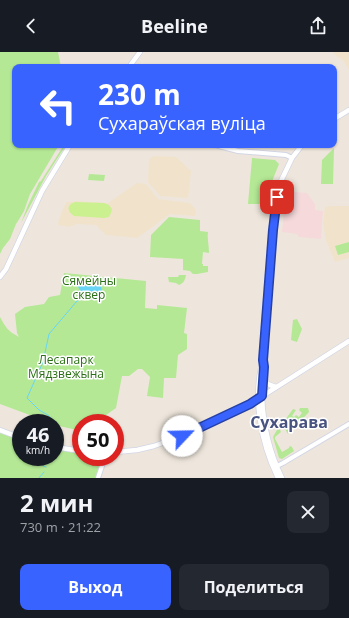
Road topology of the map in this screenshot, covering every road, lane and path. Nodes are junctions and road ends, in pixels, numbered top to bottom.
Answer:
1 (140, 52) edge
2 (131, 64) edge
3 (349, 110) edge
4 (337, 117) edge
5 (68, 148) edge
6 (226, 148) edge
7 (300, 148) edge
8 (292, 158) junction
9 (0, 277) edge
10 (349, 341) edge
11 (263, 360) junction
12 (263, 381) junction
13 (276, 387) junction
14 (260, 397) junction
15 (250, 404) junction
16 (259, 409) junction
17 (349, 424) edge
18 (0, 430) edge
19 (12, 435) edge
20 (124, 451) edge
21 (102, 466) edge
22 (275, 467) junction
23 (98, 478) edge
24 (278, 478) edge
25 (282, 478) edge

1 - 2 main road
3 - 4 main road
5 - 9 main road
6 - 8 street
7 - 8 main road
8 - 11 main road
10 - 13 main road
11 - 12 main road
11 - 14 main road
12 - 13 main road
12 - 14 main road
13 - 14 main road
14 - 15 main road
14 - 16 main road
14 - 22 main road
15 - 16 main road
15 - 20 main road
16 - 22 main road
17 - 22 street
18 - 19 main road
21 - 23 street
22 - 24 main road
22 - 25 main road

